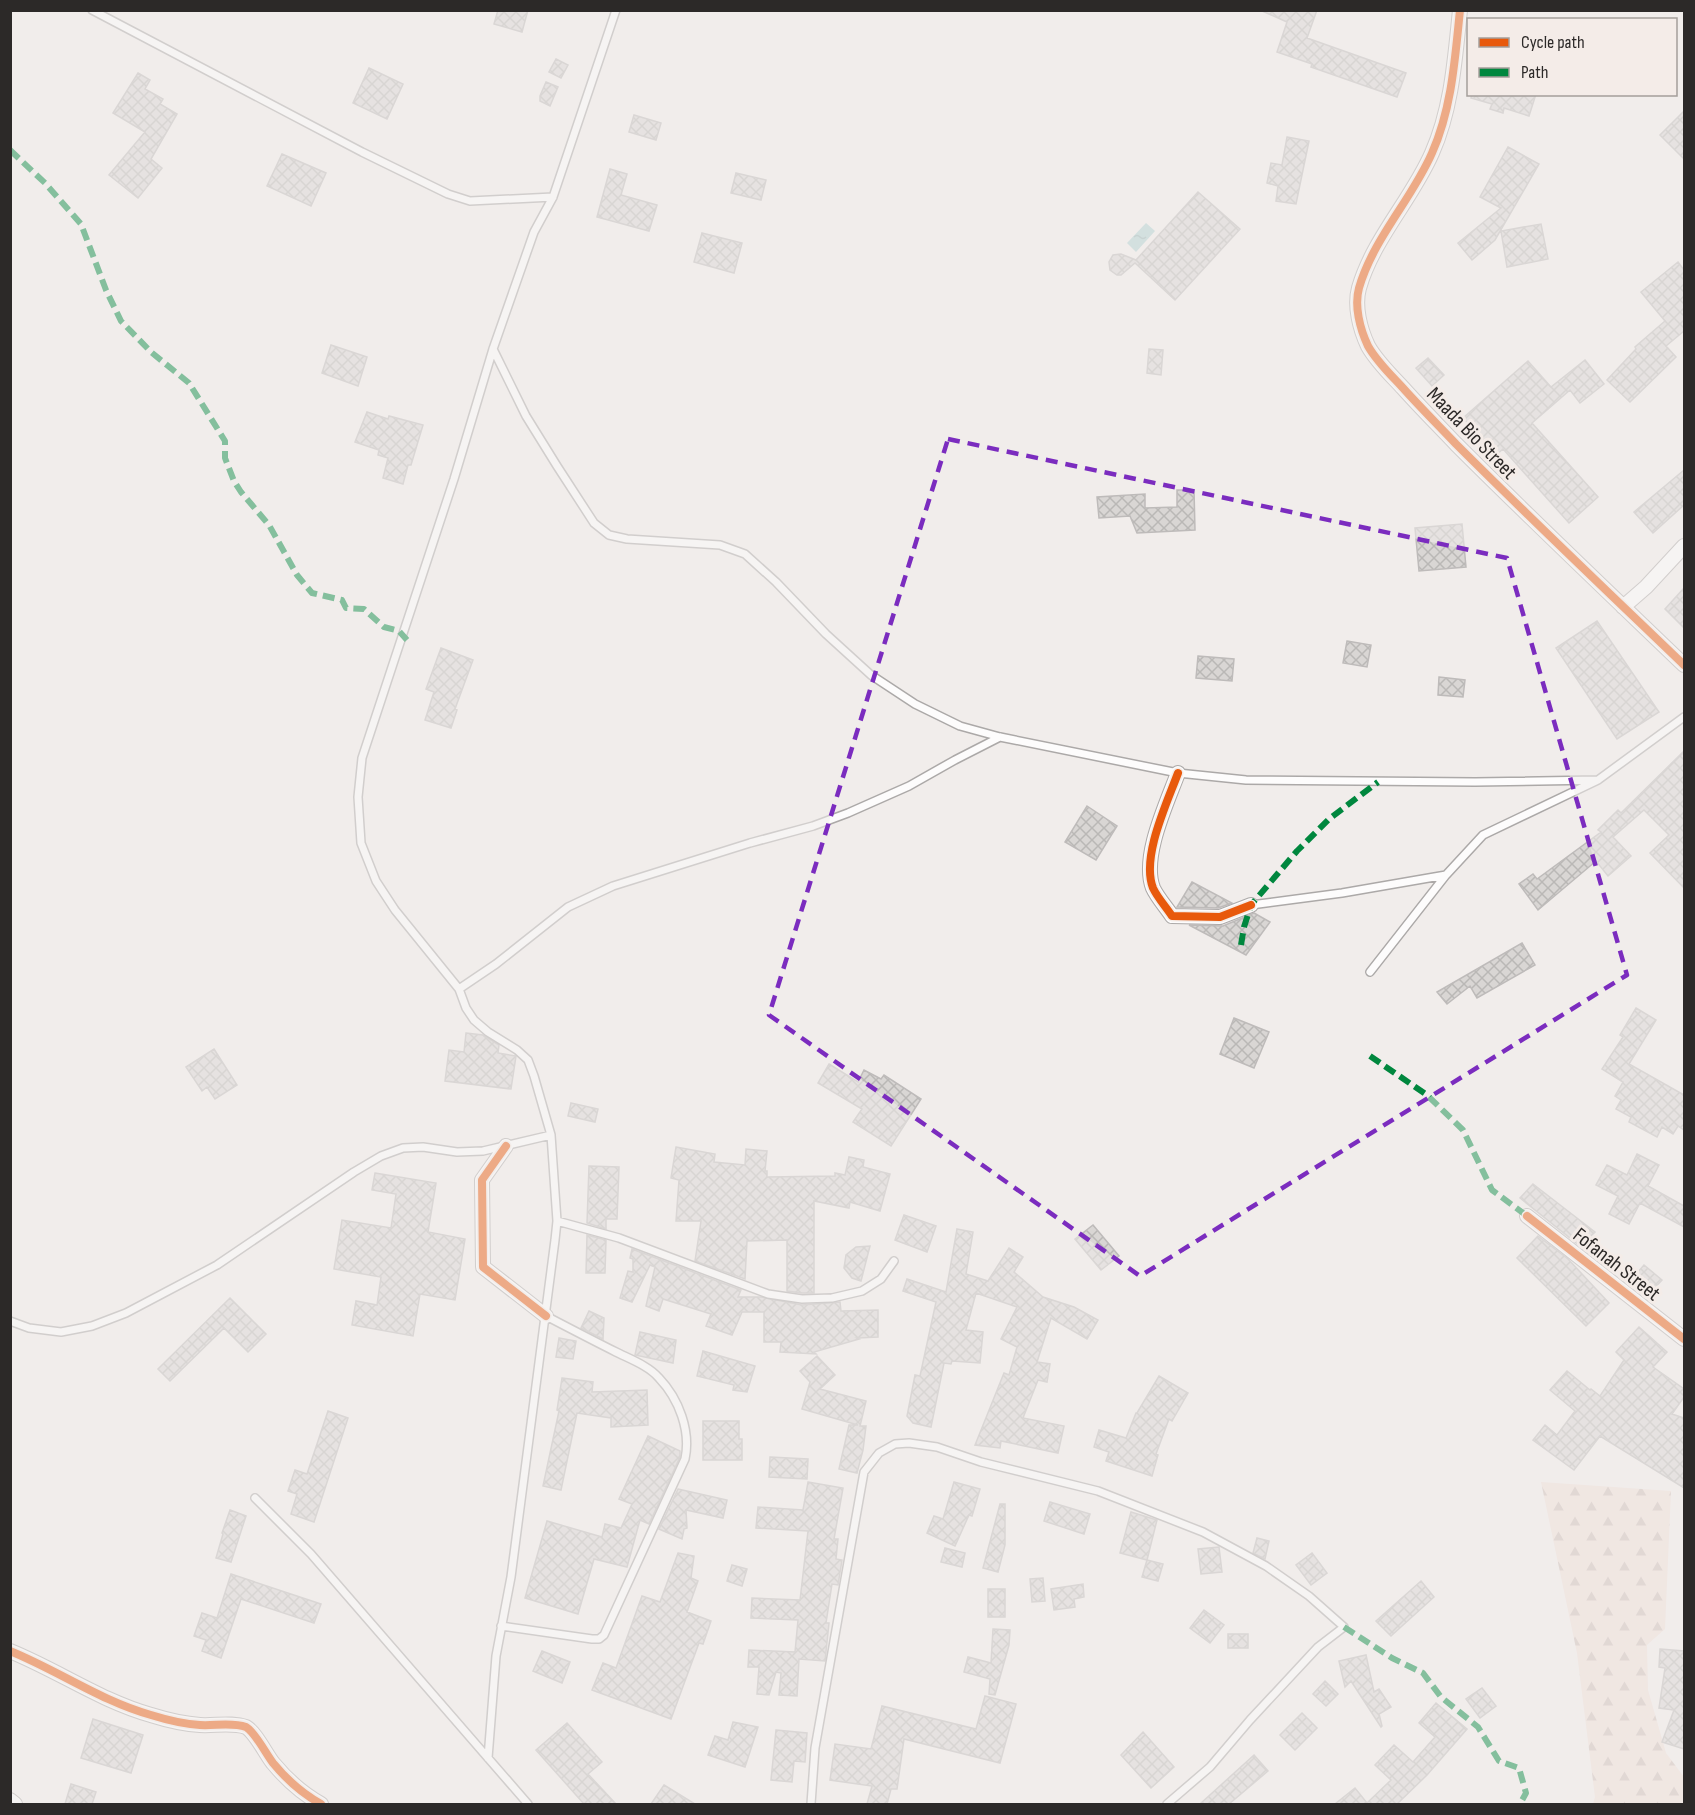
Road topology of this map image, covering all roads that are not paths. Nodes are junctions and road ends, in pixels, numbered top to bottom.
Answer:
1 (92, 10) edge
2 (616, 10) edge
3 (1460, 10) edge
4 (553, 197) junction
5 (493, 349) junction
6 (1684, 546) edge
7 (1623, 607) junction
8 (1684, 665) edge
9 (1684, 717) edge
10 (1000, 737) junction
11 (1178, 773) junction
12 (1598, 780) junction
13 (1446, 875) junction
14 (1251, 905) joint
15 (1370, 972) dead end
16 (459, 990) junction
17 (551, 1135) junction
18 (506, 1146) junction
19 (1527, 1216) dead end
20 (557, 1221) junction
21 (894, 1261) dead end
22 (546, 1316) junction
23 (10, 1321) edge
24 (1683, 1336) edge
25 (255, 1498) dead end
26 (501, 1626) junction
27 (10, 1652) edge
28 (488, 1758) junction
29 (10, 1800) edge
30 (15, 1804) edge
31 (321, 1804) edge
32 (528, 1804) edge
33 (811, 1804) edge
34 (1167, 1804) edge

1 - 4 lane
2 - 4 lane
3 - 7 street, Maada Bio Street
4 - 5 lane
5 - 10 lane
5 - 16 lane
6 - 7 street
7 - 8 street, Maada Bio Street
9 - 12 lane
10 - 11 lane
10 - 16 lane
11 - 12 lane
11 - 14 street
12 - 13 lane
13 - 14 lane
13 - 15 lane
16 - 17 lane
17 - 18 lane
17 - 20 lane
18 - 22 street
18 - 23 lane
19 - 24 street, Fofanah Street
20 - 21 lane
20 - 22 lane
22 - 26 lane
22 - 26 lane
25 - 28 lane
26 - 28 lane
27 - 31 street
28 - 32 lane
29 - 30 street
33 - 34 lane

